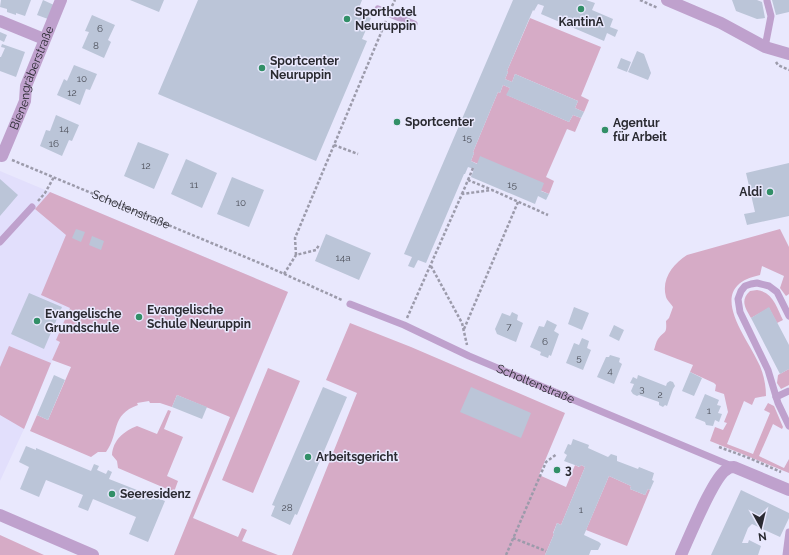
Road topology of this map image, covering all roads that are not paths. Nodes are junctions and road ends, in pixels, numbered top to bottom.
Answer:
1 (61, 0) edge
2 (667, 0) edge
3 (767, 1) dead end
4 (378, 9) dead end
5 (0, 21) edge
6 (414, 24) dead end
7 (44, 40) junction
8 (765, 47) junction
9 (789, 54) edge
10 (2, 156) road end
11 (32, 207) road end
12 (0, 242) edge
13 (350, 304) road end
14 (789, 316) edge
15 (789, 391) edge
16 (776, 397) junction
17 (789, 426) edge
18 (734, 467) junction
19 (789, 490) edge
20 (0, 515) edge
21 (789, 532) edge
22 (93, 555) edge
23 (681, 555) edge
24 (786, 555) edge

1 - 7 street, Bienengräberstraße
2 - 8 street
3 - 8 lane
4 - 6 lane
5 - 7 street
7 - 10 street, Bienengräberstraße
8 - 9 street
11 - 12 lane
13 - 18 lane, Scholtenstraße
14 - 16 lane
15 - 16 lane
16 - 17 lane
18 - 19 street, Scholtenstraße
18 - 23 street
20 - 22 street
21 - 24 lane

